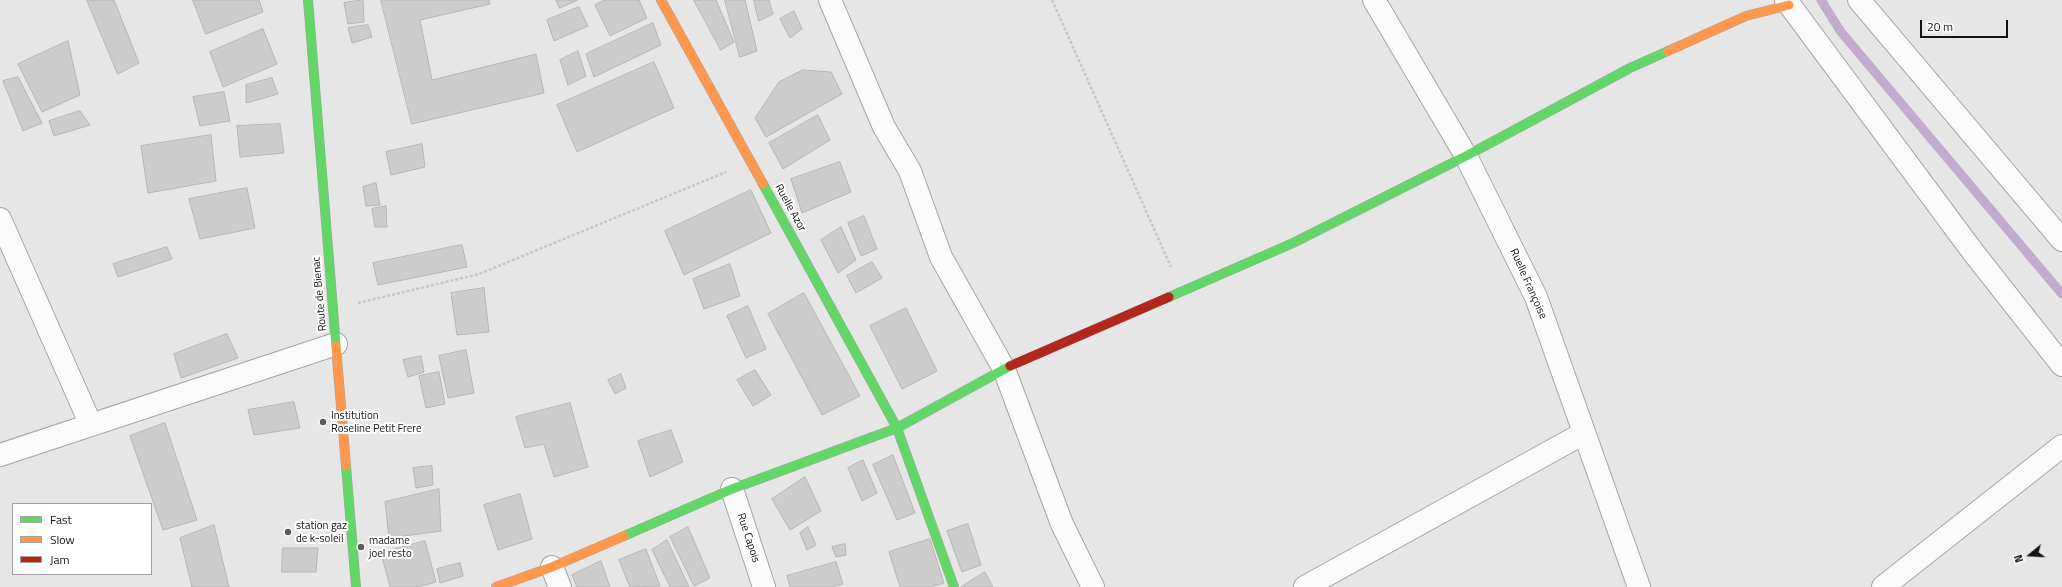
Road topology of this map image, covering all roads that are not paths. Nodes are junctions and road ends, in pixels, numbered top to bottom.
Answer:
1 (308, 0) edge
2 (661, 0) edge
3 (830, 0) edge
4 (1374, 0) edge
5 (1859, 0) edge
6 (1788, 3) edge
7 (1466, 156) junction
8 (0, 219) edge
9 (2062, 240) edge
10 (336, 344) junction
11 (2062, 365) edge
12 (1004, 370) junction
13 (91, 425) junction
14 (897, 428) junction
15 (1584, 433) junction
16 (2062, 446) edge
17 (0, 455) edge
18 (732, 489) junction
19 (552, 567) junction
20 (356, 587) edge
21 (496, 587) edge
22 (560, 587) edge
23 (764, 587) edge
24 (954, 587) edge
25 (1093, 587) edge
26 (1305, 587) edge
27 (1640, 587) edge
28 (1883, 587) edge

1 - 10 street, Route de Bienac
2 - 14 street, Ruelle Azor
3 - 12 street
4 - 7 street, Ruelle Françoise
5 - 9 street
6 - 7 street
6 - 11 street
7 - 12 street
7 - 15 street, Ruelle Françoise
8 - 13 street
10 - 13 street
10 - 20 street, Route de Bienac
12 - 14 street
12 - 25 street
13 - 17 street
14 - 18 street
14 - 24 street, Ruelle Azor
15 - 26 street
15 - 27 street, Ruelle Françoise
16 - 28 street
18 - 19 street
18 - 23 street, Rue Capois
19 - 21 street
19 - 22 street

